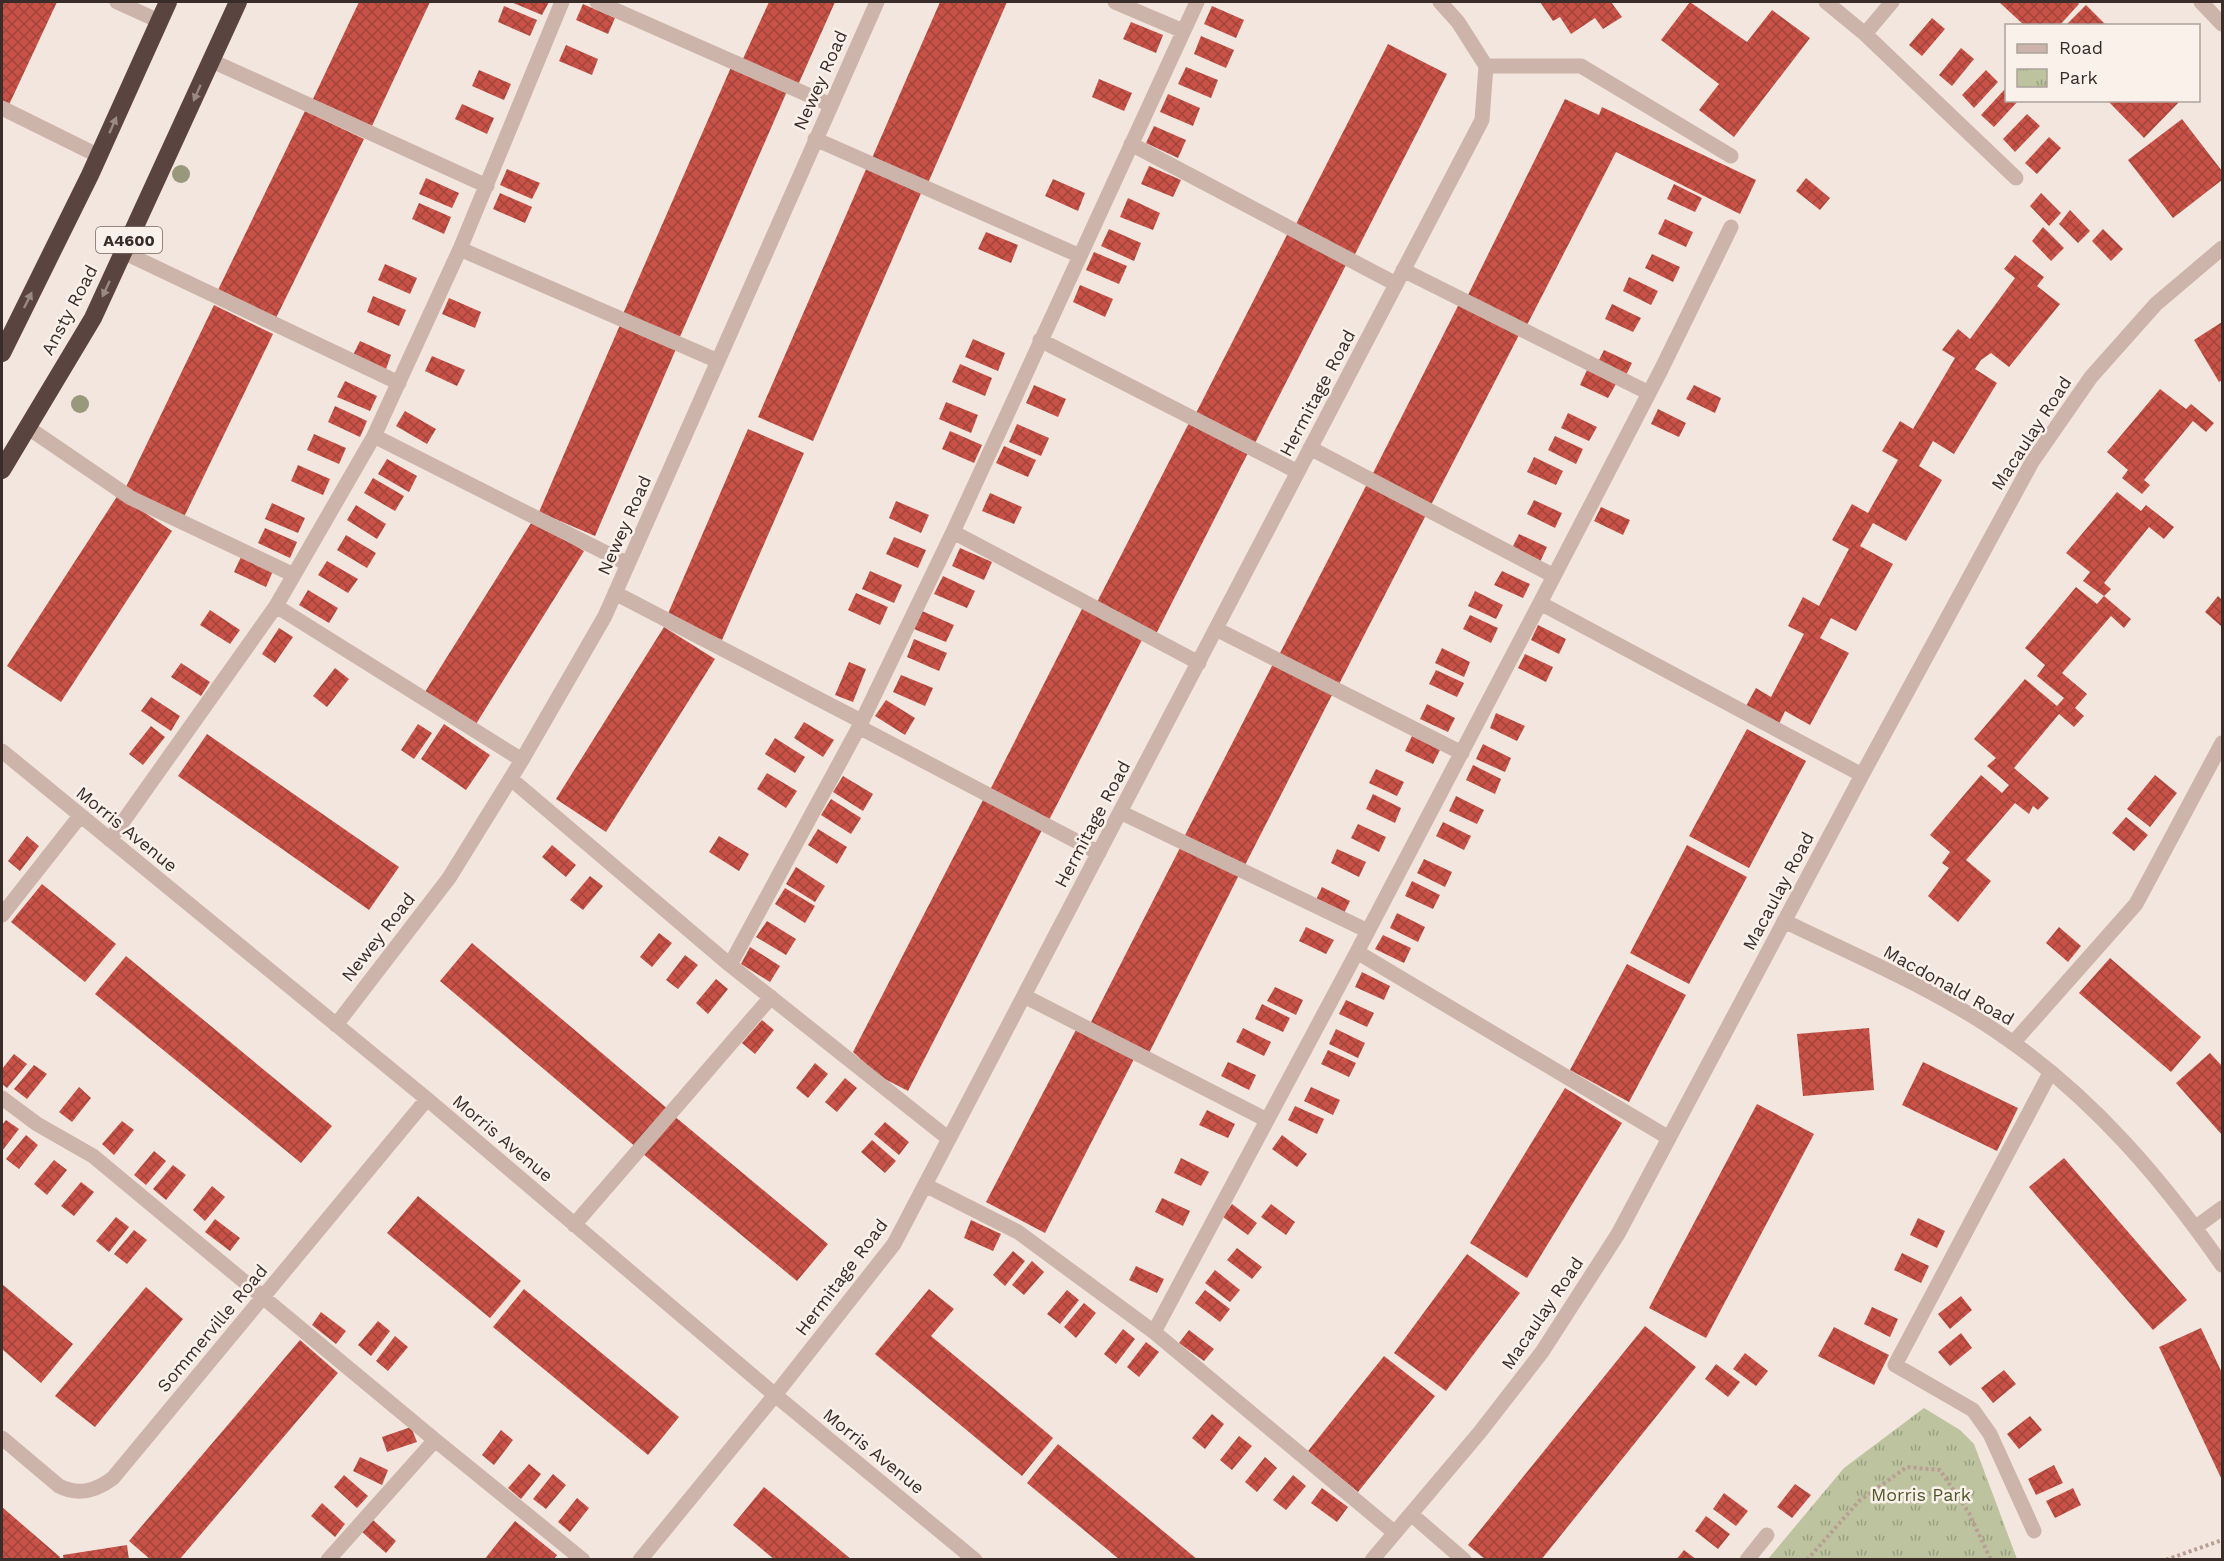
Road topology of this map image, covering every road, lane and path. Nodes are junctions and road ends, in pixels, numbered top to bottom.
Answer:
1 (117, 2) edge
2 (168, 2) edge
3 (238, 2) edge
4 (562, 2) edge
5 (597, 2) edge
6 (877, 2) edge
7 (1115, 2) edge
8 (1197, 2) edge
9 (1440, 2) edge
10 (1826, 2) edge
11 (1892, 2) edge
12 (2201, 2) edge
13 (159, 21) junction
14 (2223, 24) edge
15 (1183, 31) junction
16 (1865, 34) junction
17 (212, 61) junction
18 (1482, 62) junction
19 (831, 105) junction
20 (2, 108) edge
21 (815, 139) junction
22 (1131, 144) junction
23 (99, 156) junction
24 (1731, 156) dead end
25 (2016, 178) dead end
26 (487, 186) junction
27 (1731, 227) dead end
28 (2223, 248) edge
29 (460, 249) junction
30 (123, 252) junction
31 (1078, 255) junction
32 (1403, 270) junction
33 (1396, 284) junction
34 (1040, 340) junction
35 (2, 352) edge
36 (718, 361) junction
37 (399, 383) junction
38 (1649, 393) junction
39 (27, 427) junction
40 (374, 436) junction
41 (1310, 448) junction
42 (2, 470) edge
43 (1298, 472) junction
44 (953, 532) junction
45 (628, 564) junction
46 (294, 575) junction
47 (1554, 576) junction
48 (615, 592) junction
49 (1540, 603) junction
50 (276, 606) junction
51 (1216, 629) junction
52 (1199, 663) junction
53 (860, 724) junction
54 (2223, 743) edge
55 (2, 751) edge
56 (1462, 753) junction
57 (522, 760) junction
58 (1862, 775) junction
59 (511, 779) junction
60 (1120, 812) junction
61 (80, 816) junction
62 (110, 840) junction
63 (1099, 854) junction
64 (2, 915) edge
65 (1784, 921) junction
66 (1368, 931) junction
67 (1357, 952) junction
68 (730, 965) junction
69 (1024, 996) junction
70 (771, 997) junction
71 (336, 1025) junction
72 (2013, 1044) junction
73 (2050, 1073) junction
74 (2, 1098) edge
75 (427, 1099) junction
76 (1267, 1120) junction
77 (1669, 1138) junction
78 (949, 1139) junction
79 (925, 1185) junction
80 (2223, 1208) edge
81 (574, 1224) junction
82 (2196, 1227) junction
83 (2223, 1265) edge
84 (263, 1297) junction
85 (1154, 1332) junction
86 (775, 1395) junction
87 (435, 1440) junction
88 (3, 1443) edge
89 (1411, 1514) junction
90 (2034, 1530) dead end
91 (1395, 1533) junction
92 (1767, 1535) dead end
93 (2223, 1540) edge
94 (968, 1558) edge
95 (328, 1560) edge
96 (583, 1560) edge
97 (640, 1560) edge
98 (1372, 1560) edge
99 (1464, 1560) edge
100 (1747, 1560) edge
101 (1808, 1560) edge
102 (1991, 1560) edge
103 (2166, 1560) edge

1 - 13 street
2 - 13 highway
3 - 17 highway, Ansty Road / A4600
4 - 26 street
5 - 19 street
6 - 19 street, Newey Road
7 - 15 street
8 - 15 street
9 - 18 street
10 - 16 street
11 - 16 street
12 - 14 street
23 -> 13 highway
15 - 22 street
16 - 25 street
17 - 26 street
17 -> 30 highway, Ansty Road / A4600
18 - 24 street
18 - 32 street, Hermitage Road
19 - 21 street, Newey Road
20 - 23 street
21 - 31 street
21 - 36 street, Newey Road
22 - 31 street
22 - 33 street
35 -> 23 highway
26 - 29 street
27 - 38 street
28 - 58 street, Macaulay Road
29 - 36 street
29 - 37 street
30 - 37 street
30 -> 39 highway, Ansty Road / A4600
31 - 34 street
32 - 33 street, Hermitage Road
32 - 38 street
33 - 41 street, Hermitage Road
34 - 43 street
34 - 44 street
36 - 45 street, Newey Road
37 - 40 street
38 - 47 street
39 - 42 highway, Ansty Road / A4600
39 - 46 street
40 - 45 street
40 - 46 street
41 - 43 street, Hermitage Road
41 - 47 street
43 - 51 street, Hermitage Road
44 - 52 street
44 - 53 street
45 - 48 street, Newey Road
46 - 50 street
47 - 49 street
48 - 53 street
48 - 57 street, Newey Road
49 - 56 street
49 - 58 street
50 - 57 street
50 - 62 street
51 - 52 street, Hermitage Road
51 - 56 street
52 - 60 street, Hermitage Road
53 - 63 street
53 - 68 street
54 - 72 street
55 - 61 street, Morris Avenue
56 - 66 street
57 - 59 street, Newey Road
58 - 65 street, Macaulay Road
59 - 68 street
59 - 71 street, Newey Road
60 - 63 street, Hermitage Road
60 - 66 street
61 - 62 street, Morris Avenue
61 - 64 street
62 - 71 street, Morris Avenue
63 - 69 street, Hermitage Road
65 - 72 street, Macdonald Road
65 - 77 street, Macaulay Road
66 - 67 street
67 - 76 street
67 - 77 street
68 - 70 street
69 - 76 street
69 - 78 street, Hermitage Road
70 - 78 street
70 - 81 street
71 - 75 street, Morris Avenue
72 - 73 street, Macdonald Road
73 - 82 street, Macdonald Road
73 - 90 street
74 - 84 street
75 - 81 street, Morris Avenue
75 - 84 street, Sommerville Road
76 - 85 street
77 - 89 street, Macaulay Road
78 - 79 street, Hermitage Road
79 - 85 street
79 - 86 street, Hermitage Road
80 - 82 street
81 - 86 street, Morris Avenue
82 - 83 street, Macdonald Road
84 - 87 street
84 - 88 street, Sommerville Road
85 - 91 street
86 - 94 street, Morris Avenue
86 - 97 street, Hermitage Road
87 - 95 street
87 - 96 street
89 - 91 street, Macaulay Road
89 - 99 street
91 - 98 street, Macaulay Road
92 - 100 street
93 - 103 path
101 - 102 path

